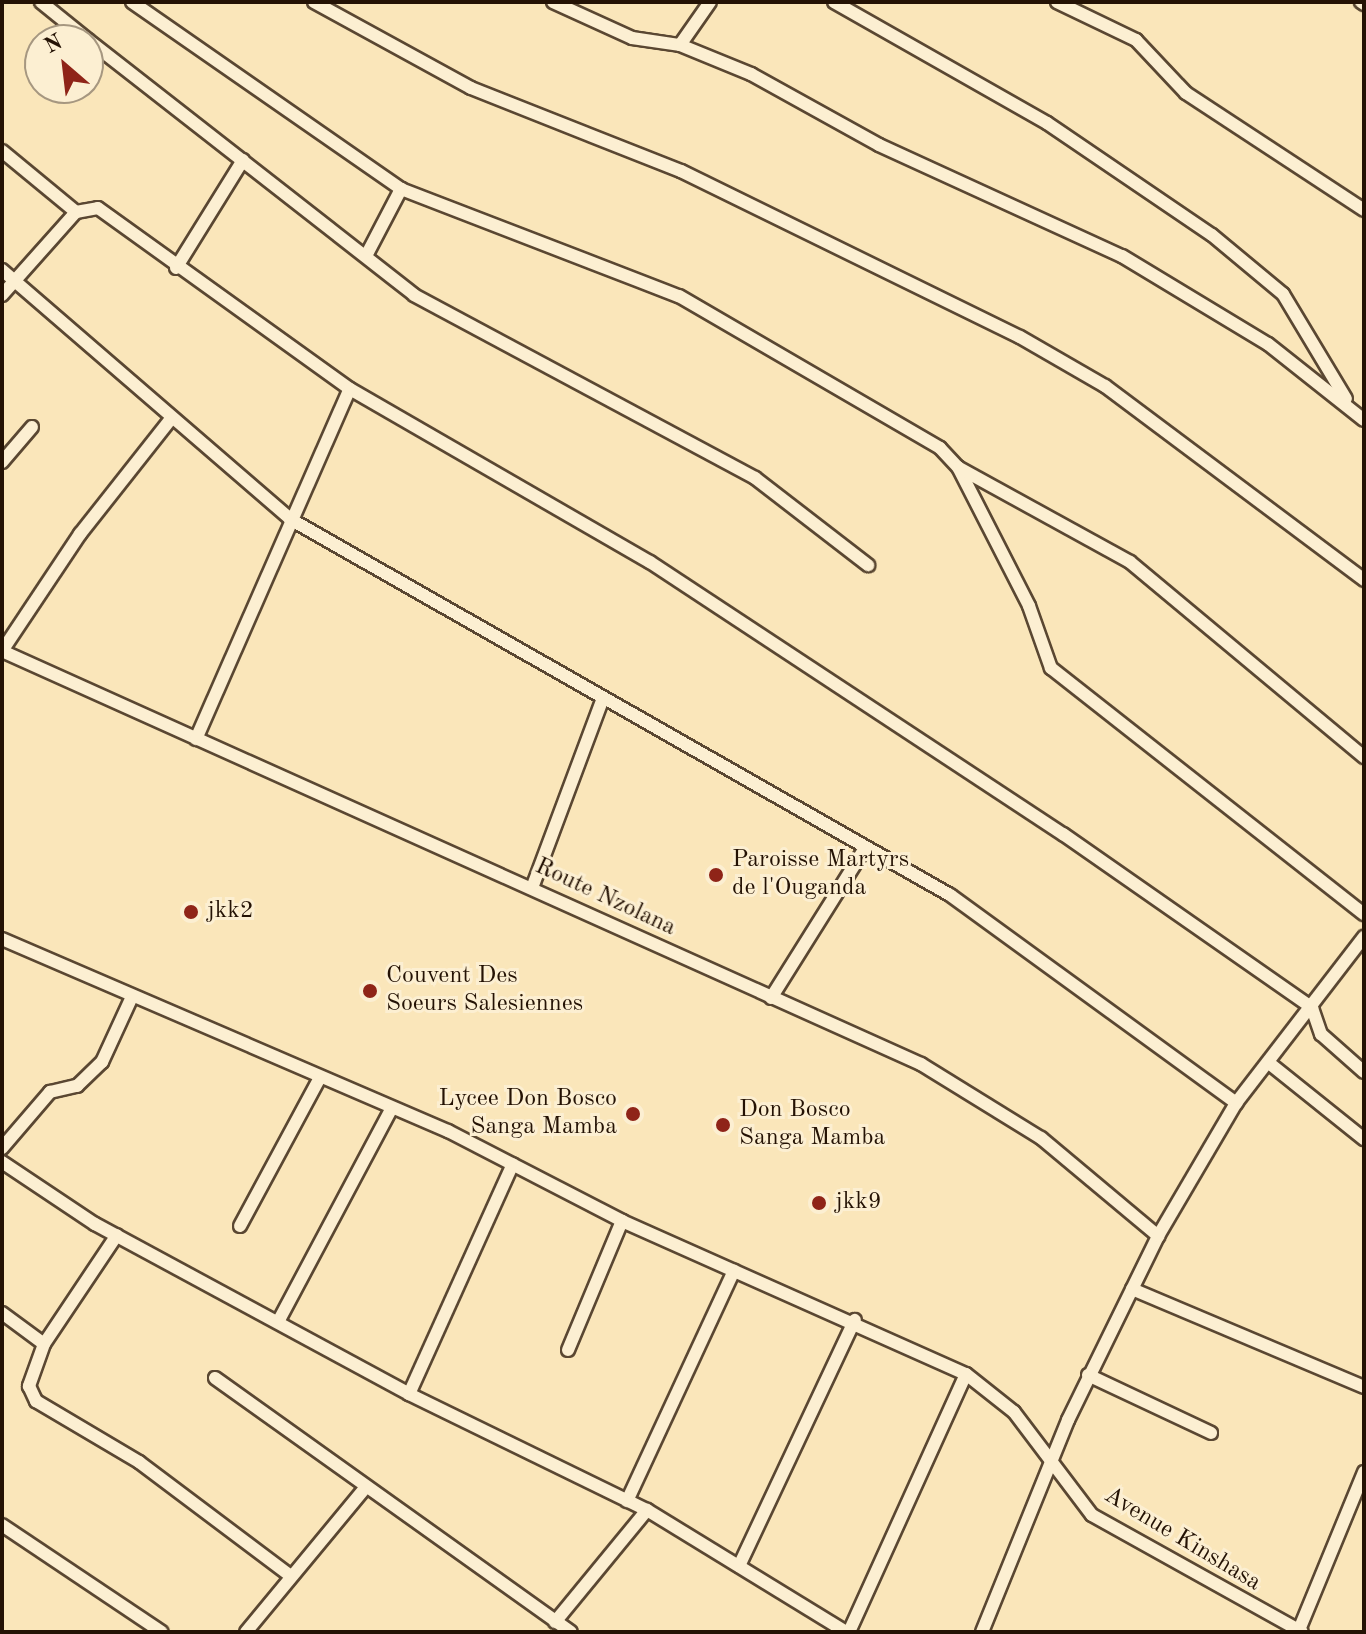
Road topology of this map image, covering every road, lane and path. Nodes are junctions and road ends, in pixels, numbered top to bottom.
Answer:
1 (41, 2) edge
2 (132, 2) edge
3 (314, 2) edge
4 (553, 2) edge
5 (710, 2) edge
6 (834, 2) edge
7 (1057, 2) edge
8 (68, 24) edge
9 (680, 45) junction
10 (104, 52) edge
11 (2, 151) edge
12 (243, 160) junction
13 (401, 189) junction
14 (1364, 210) edge
15 (76, 212) junction
16 (366, 256) junction
17 (176, 268) junction
18 (2, 270) edge
19 (15, 280) junction
20 (2, 295) edge
21 (350, 389) junction
22 (1349, 405) junction
23 (170, 420) junction
24 (1364, 420) edge
25 (32, 427) dead end
26 (2, 462) edge
27 (958, 467) junction
28 (290, 519) junction
29 (868, 565) dead end
30 (1364, 580) edge
31 (2, 651) edge
32 (602, 701) junction
33 (196, 739) junction
34 (1364, 757) edge
35 (865, 848) junction
36 (532, 888) junction
37 (1364, 914) edge
38 (1364, 937) edge
39 (2, 939) edge
40 (771, 998) junction
41 (131, 999) junction
42 (1312, 1008) junction
43 (1269, 1063) junction
44 (1364, 1072) edge
45 (318, 1081) junction
46 (1236, 1103) junction
47 (390, 1111) junction
48 (1364, 1139) edge
49 (2, 1148) edge
50 (2, 1162) edge
51 (513, 1164) junction
52 (622, 1221) junction
53 (240, 1226) dead end
54 (117, 1235) junction
55 (1158, 1236) junction
56 (734, 1271) junction
57 (1132, 1289) junction
58 (2, 1313) edge
59 (855, 1320) junction
60 (278, 1322) junction
61 (44, 1344) junction
62 (568, 1350) dead end
63 (966, 1374) junction
64 (1088, 1375) junction
65 (215, 1378) dead end
66 (1364, 1387) edge
67 (409, 1394) junction
68 (1211, 1433) dead end
69 (1052, 1469) junction
70 (1364, 1472) edge
71 (365, 1488) junction
72 (627, 1501) junction
73 (647, 1510) junction
74 (2, 1525) edge
75 (739, 1566) junction
76 (288, 1574) junction
77 (555, 1622) junction
78 (1300, 1631) edge
79 (162, 1632) edge
80 (246, 1632) edge
81 (571, 1632) edge
82 (848, 1632) edge
83 (982, 1632) edge

1 - 8 street
2 - 13 street
3 - 30 street
4 - 9 street
5 - 9 street
6 - 22 street
7 - 14 street
9 - 22 street
10 - 12 street
11 - 15 street
12 - 16 street
12 - 17 street
13 - 16 street
13 - 27 street
15 - 17 street
15 - 19 street
16 - 29 street
17 - 21 street
18 - 19 street
19 - 20 street
19 - 23 street
21 - 28 street
21 - 42 street
22 - 24 street
23 - 28 street
23 - 31 street
25 - 26 street
27 - 34 street
27 - 37 street
28 - 32 street
28 - 33 street
31 - 33 street, Route Nzolana
32 - 35 street
32 - 36 street
33 - 36 street, Route Nzolana
35 - 40 street
35 - 46 street
36 - 40 street, Route Nzolana
38 - 42 street
39 - 41 street, Avenue Kinshasa
40 - 55 street, Route Nzolana
41 - 45 street, Avenue Kinshasa
41 - 49 street
42 - 43 street
42 - 44 street
43 - 46 street
43 - 48 street
45 - 47 street, Avenue Kinshasa
45 - 53 street
46 - 55 street
47 - 51 street, Avenue Kinshasa
47 - 60 street
50 - 54 street
51 - 52 street, Avenue Kinshasa
51 - 67 street
52 - 56 street, Avenue Kinshasa
52 - 62 street
54 - 60 street
54 - 61 street
55 - 57 street
56 - 59 street, Avenue Kinshasa
56 - 72 street
57 - 64 street
57 - 66 street
58 - 61 street
59 - 63 street, Avenue Kinshasa
59 - 75 street
60 - 67 street
61 - 76 street
63 - 69 street, Avenue Kinshasa
63 - 82 street
64 - 68 street
64 - 69 street
65 - 71 street
67 - 72 street
69 - 78 street, Avenue Kinshasa
69 - 83 street
70 - 78 street
71 - 76 street
71 - 77 street
72 - 73 street
73 - 75 street
73 - 77 street
74 - 79 street
75 - 82 street
76 - 80 street
77 - 81 street

